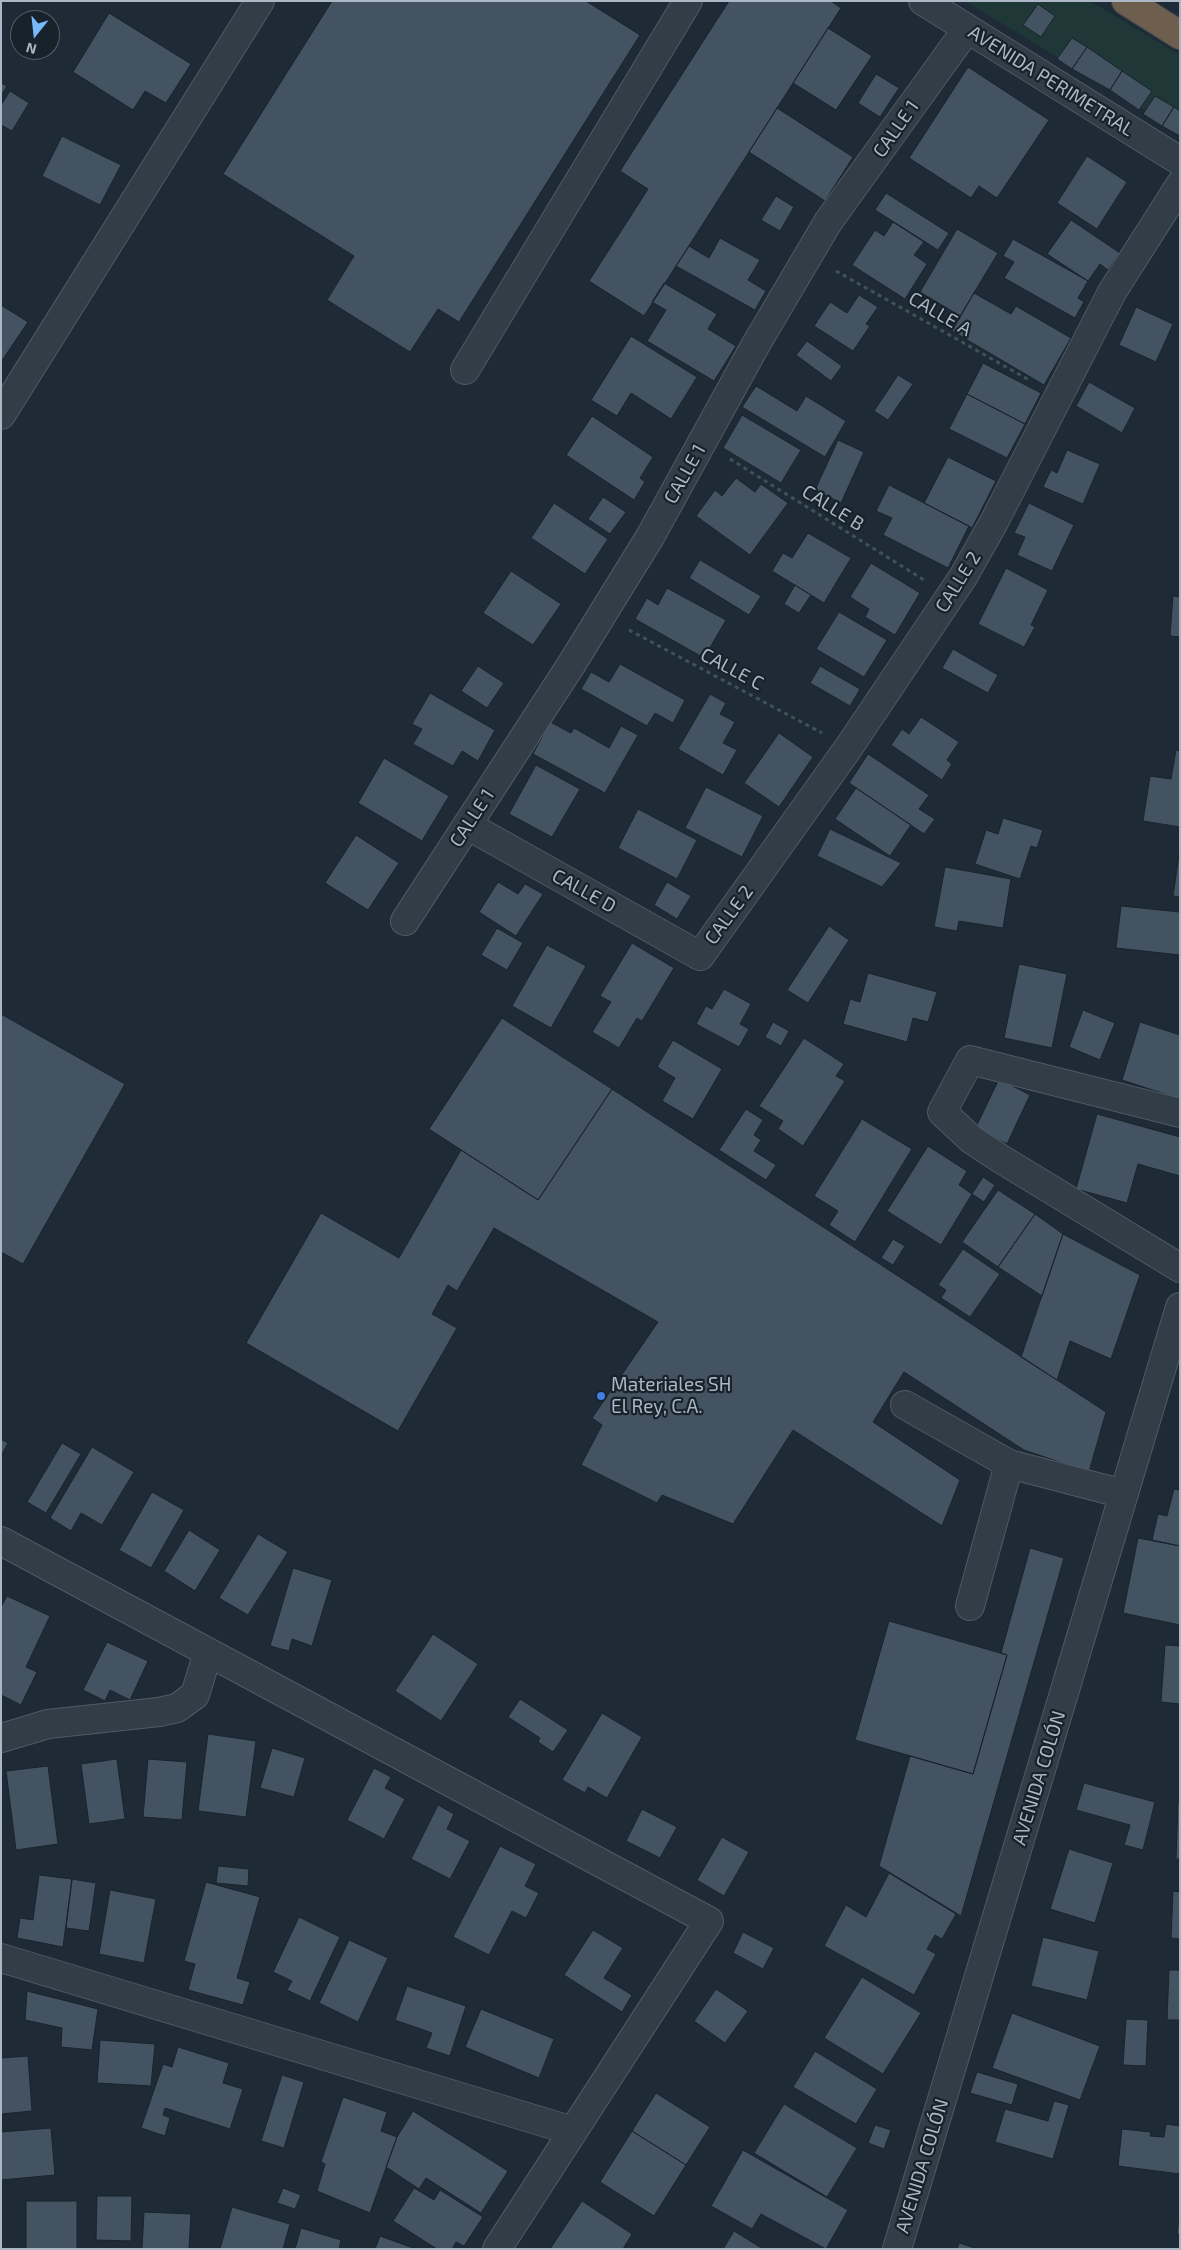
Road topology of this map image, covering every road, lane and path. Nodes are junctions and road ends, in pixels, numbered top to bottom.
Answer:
1 (260, 1) edge
2 (688, 1) edge
3 (923, 1) edge
4 (1126, 1) edge
5 (967, 28) junction
6 (1180, 35) edge
7 (1180, 161) edge
8 (1180, 185) edge
9 (808, 255) junction
10 (465, 370) dead end
11 (1058, 396) junction
12 (1, 415) edge
13 (703, 442) junction
14 (950, 596) junction
15 (602, 616) junction
16 (849, 747) junction
17 (467, 825) junction
18 (405, 921) dead end
19 (700, 956) joint
20 (1180, 1113) edge
21 (1180, 1268) edge
22 (1180, 1307) edge
23 (905, 1405) dead end
24 (1009, 1464) junction
25 (1124, 1494) junction
26 (1, 1541) edge
27 (970, 1606) dead end
28 (208, 1652) junction
29 (1, 1738) edge
30 (1, 1958) edge
31 (574, 2130) junction
32 (497, 2249) edge
33 (897, 2249) edge

1 - 12 street
2 - 10 street
3 - 5 street, AVENIDA PERIMETRAL
4 - 6 highway
5 - 7 street, AVENIDA PERIMETRAL
5 - 9 street, CALLE 1
8 - 11 street, CALLE 2
9 - 11 path, CALLE A
9 - 13 street, CALLE 1
11 - 14 street, CALLE 2
13 - 14 path, CALLE B
13 - 15 street, CALLE 1
14 - 16 street, CALLE 2
15 - 16 path, CALLE C
15 - 17 street, CALLE 1
16 - 19 street, CALLE 2
17 - 18 street, CALLE 1
17 - 19 street, CALLE D
20 - 21 street
22 - 25 street, AVENIDA COLÓN
23 - 24 street
24 - 25 street
24 - 27 street
25 - 33 street, AVENIDA COLÓN
26 - 28 street
28 - 29 street
28 - 31 street
30 - 31 street
31 - 32 street

